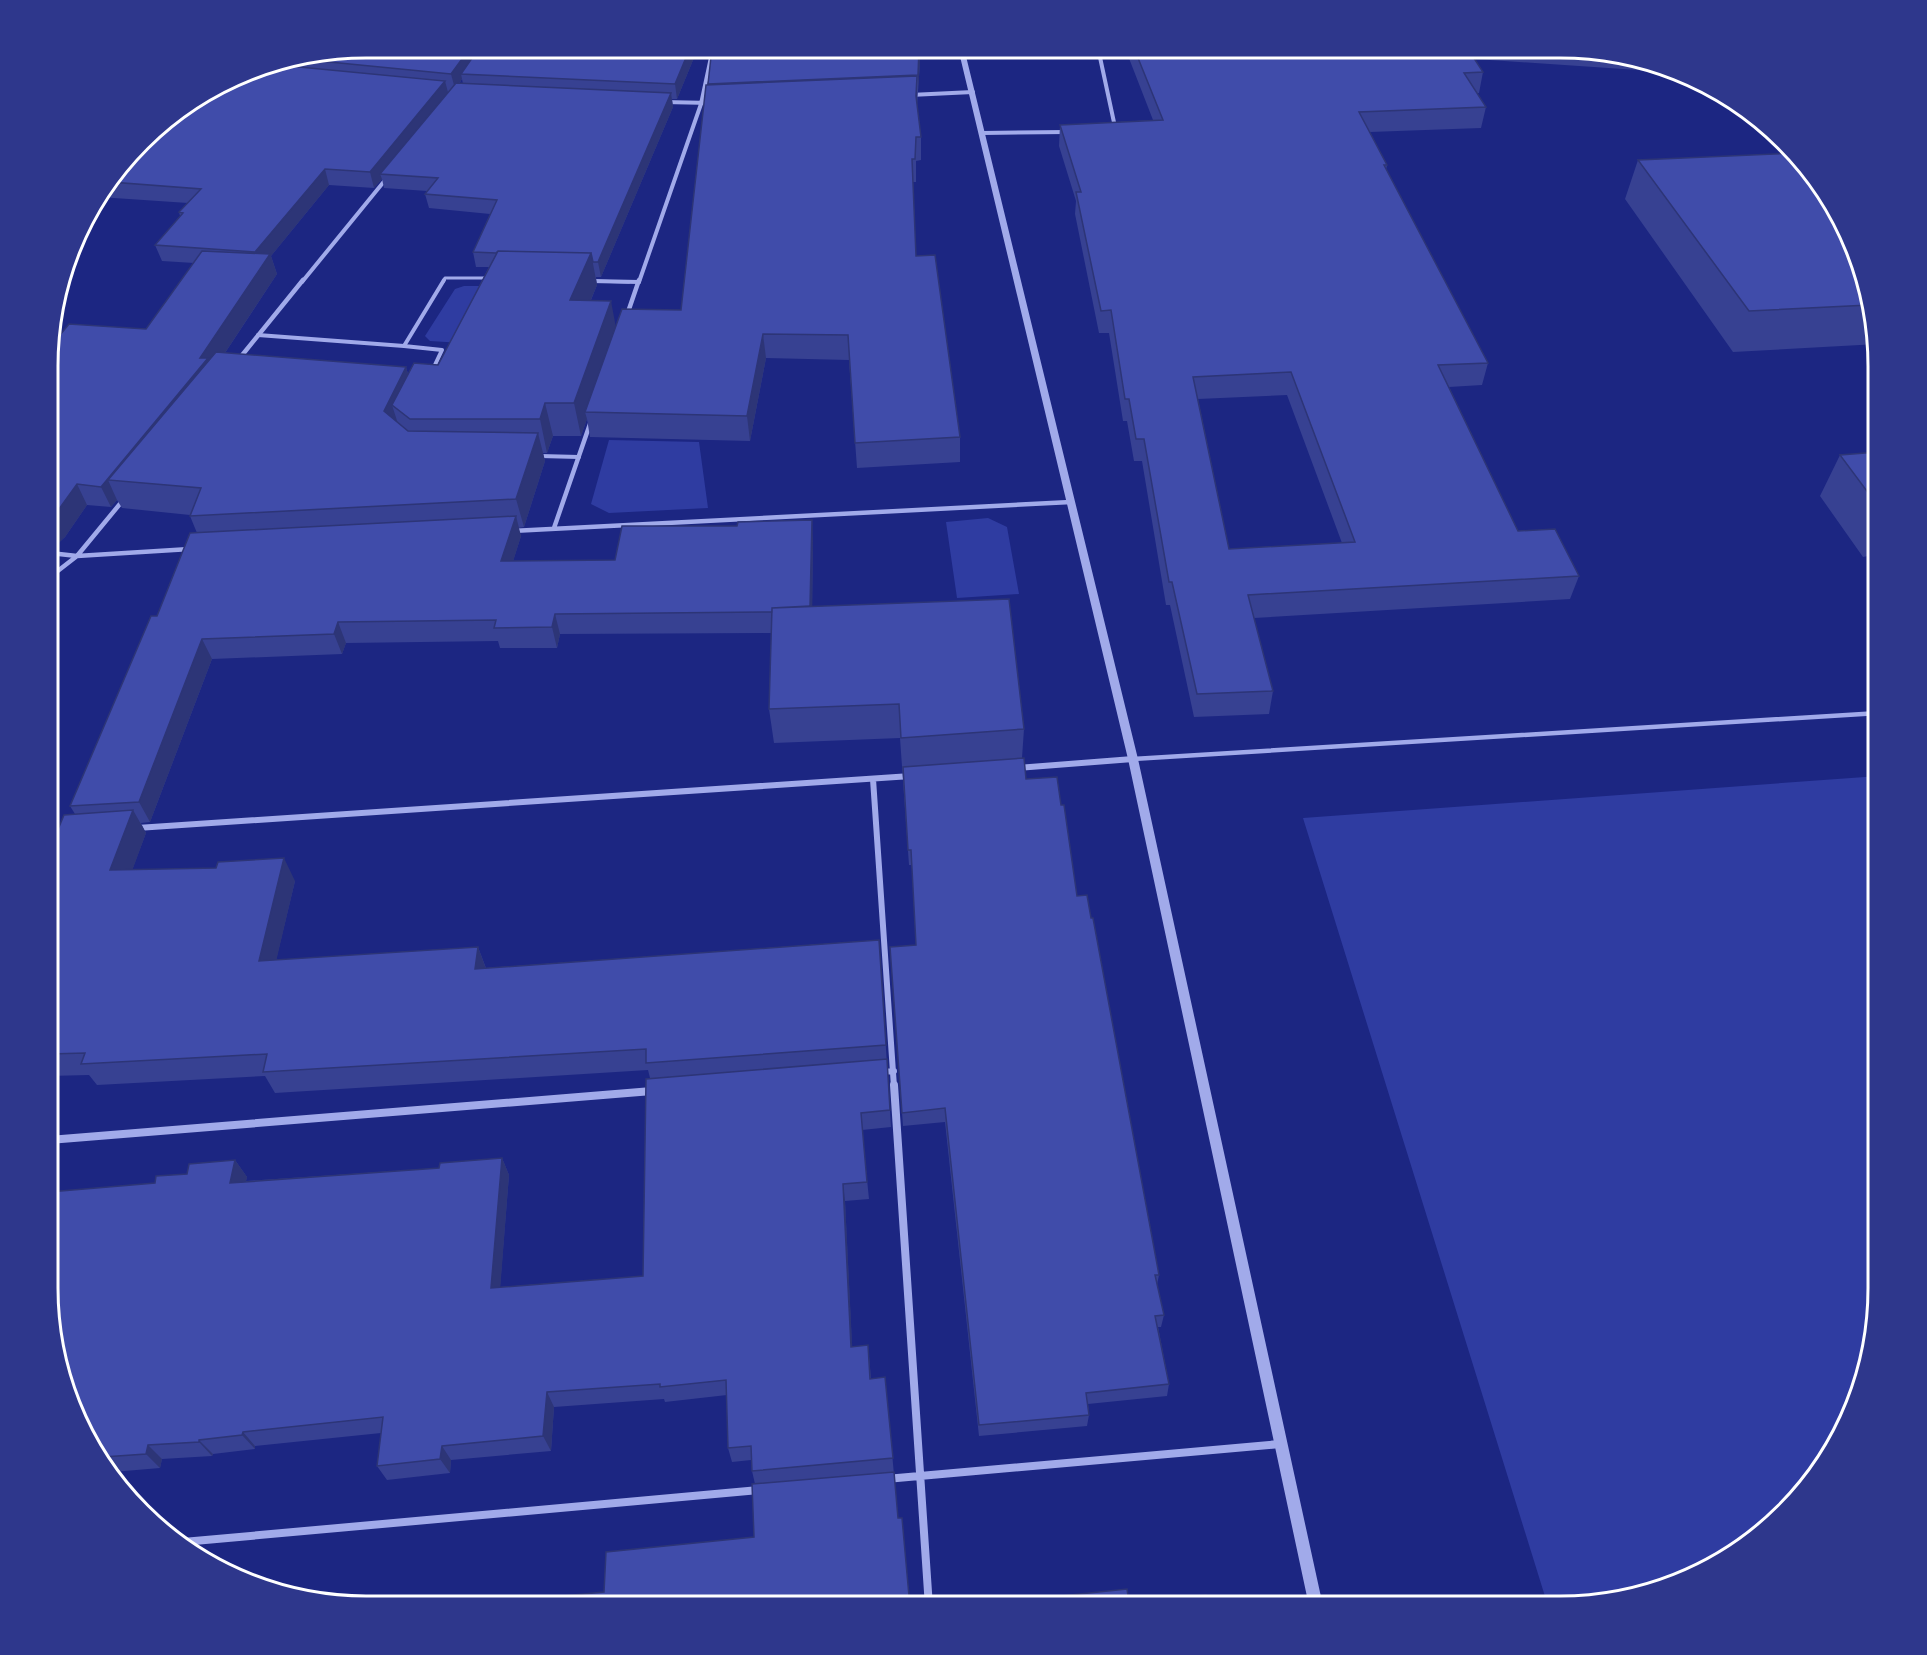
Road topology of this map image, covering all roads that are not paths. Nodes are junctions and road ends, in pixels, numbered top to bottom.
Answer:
1 (711, 58) edge
2 (964, 58) edge
3 (1100, 58) edge
4 (973, 92) junction
5 (902, 95) edge
6 (655, 102) edge
7 (713, 103) edge
8 (701, 104) junction
9 (1072, 132) edge
10 (1105, 132) edge
11 (983, 133) junction
12 (391, 173) edge
13 (491, 278) edge
14 (582, 280) edge
15 (639, 282) junction
16 (624, 325) edge
17 (258, 335) junction
18 (404, 346) junction
19 (235, 363) edge
20 (432, 369) edge
21 (594, 413) edge
22 (533, 456) edge
23 (579, 457) junction
24 (130, 492) edge
25 (1071, 502) junction
26 (554, 528) junction
27 (506, 531) edge
28 (196, 549) edge
29 (58, 554) edge
30 (77, 556) junction
31 (58, 571) edge
32 (1868, 714) edge
33 (1133, 759) junction
34 (1015, 768) edge
35 (921, 775) edge
36 (873, 779) junction
37 (133, 828) edge
38 (74, 832) edge
39 (58, 833) edge
40 (894, 1071) junction
41 (870, 1073) edge
42 (656, 1091) edge
43 (58, 1139) edge
44 (1280, 1444) junction
45 (921, 1476) junction
46 (873, 1480) edge
47 (766, 1490) edge
48 (190, 1541) edge
49 (928, 1596) edge
50 (1314, 1596) edge

1 - 8 street
2 - 4 street
3 - 10 street
4 - 5 street
4 - 11 street
6 - 8 street
7 - 8 street
8 - 15 street
9 - 11 street
11 - 25 street
12 - 17 street
13 - 18 lane
14 - 15 lane
15 - 16 street
17 - 18 lane
17 - 19 street
18 - 20 lane
21 - 23 street
22 - 23 lane
23 - 26 street
24 - 30 street
25 - 26 street
25 - 33 street
26 - 27 street
28 - 30 street
29 - 30 street
30 - 31 street
32 - 33 lane
33 - 34 street
33 - 44 street
35 - 36 street
36 - 37 street
36 - 40 street
38 - 39 street
40 - 41 street
40 - 45 street
42 - 43 street
44 - 45 street
44 - 50 street
45 - 46 street
45 - 49 street
47 - 48 street

